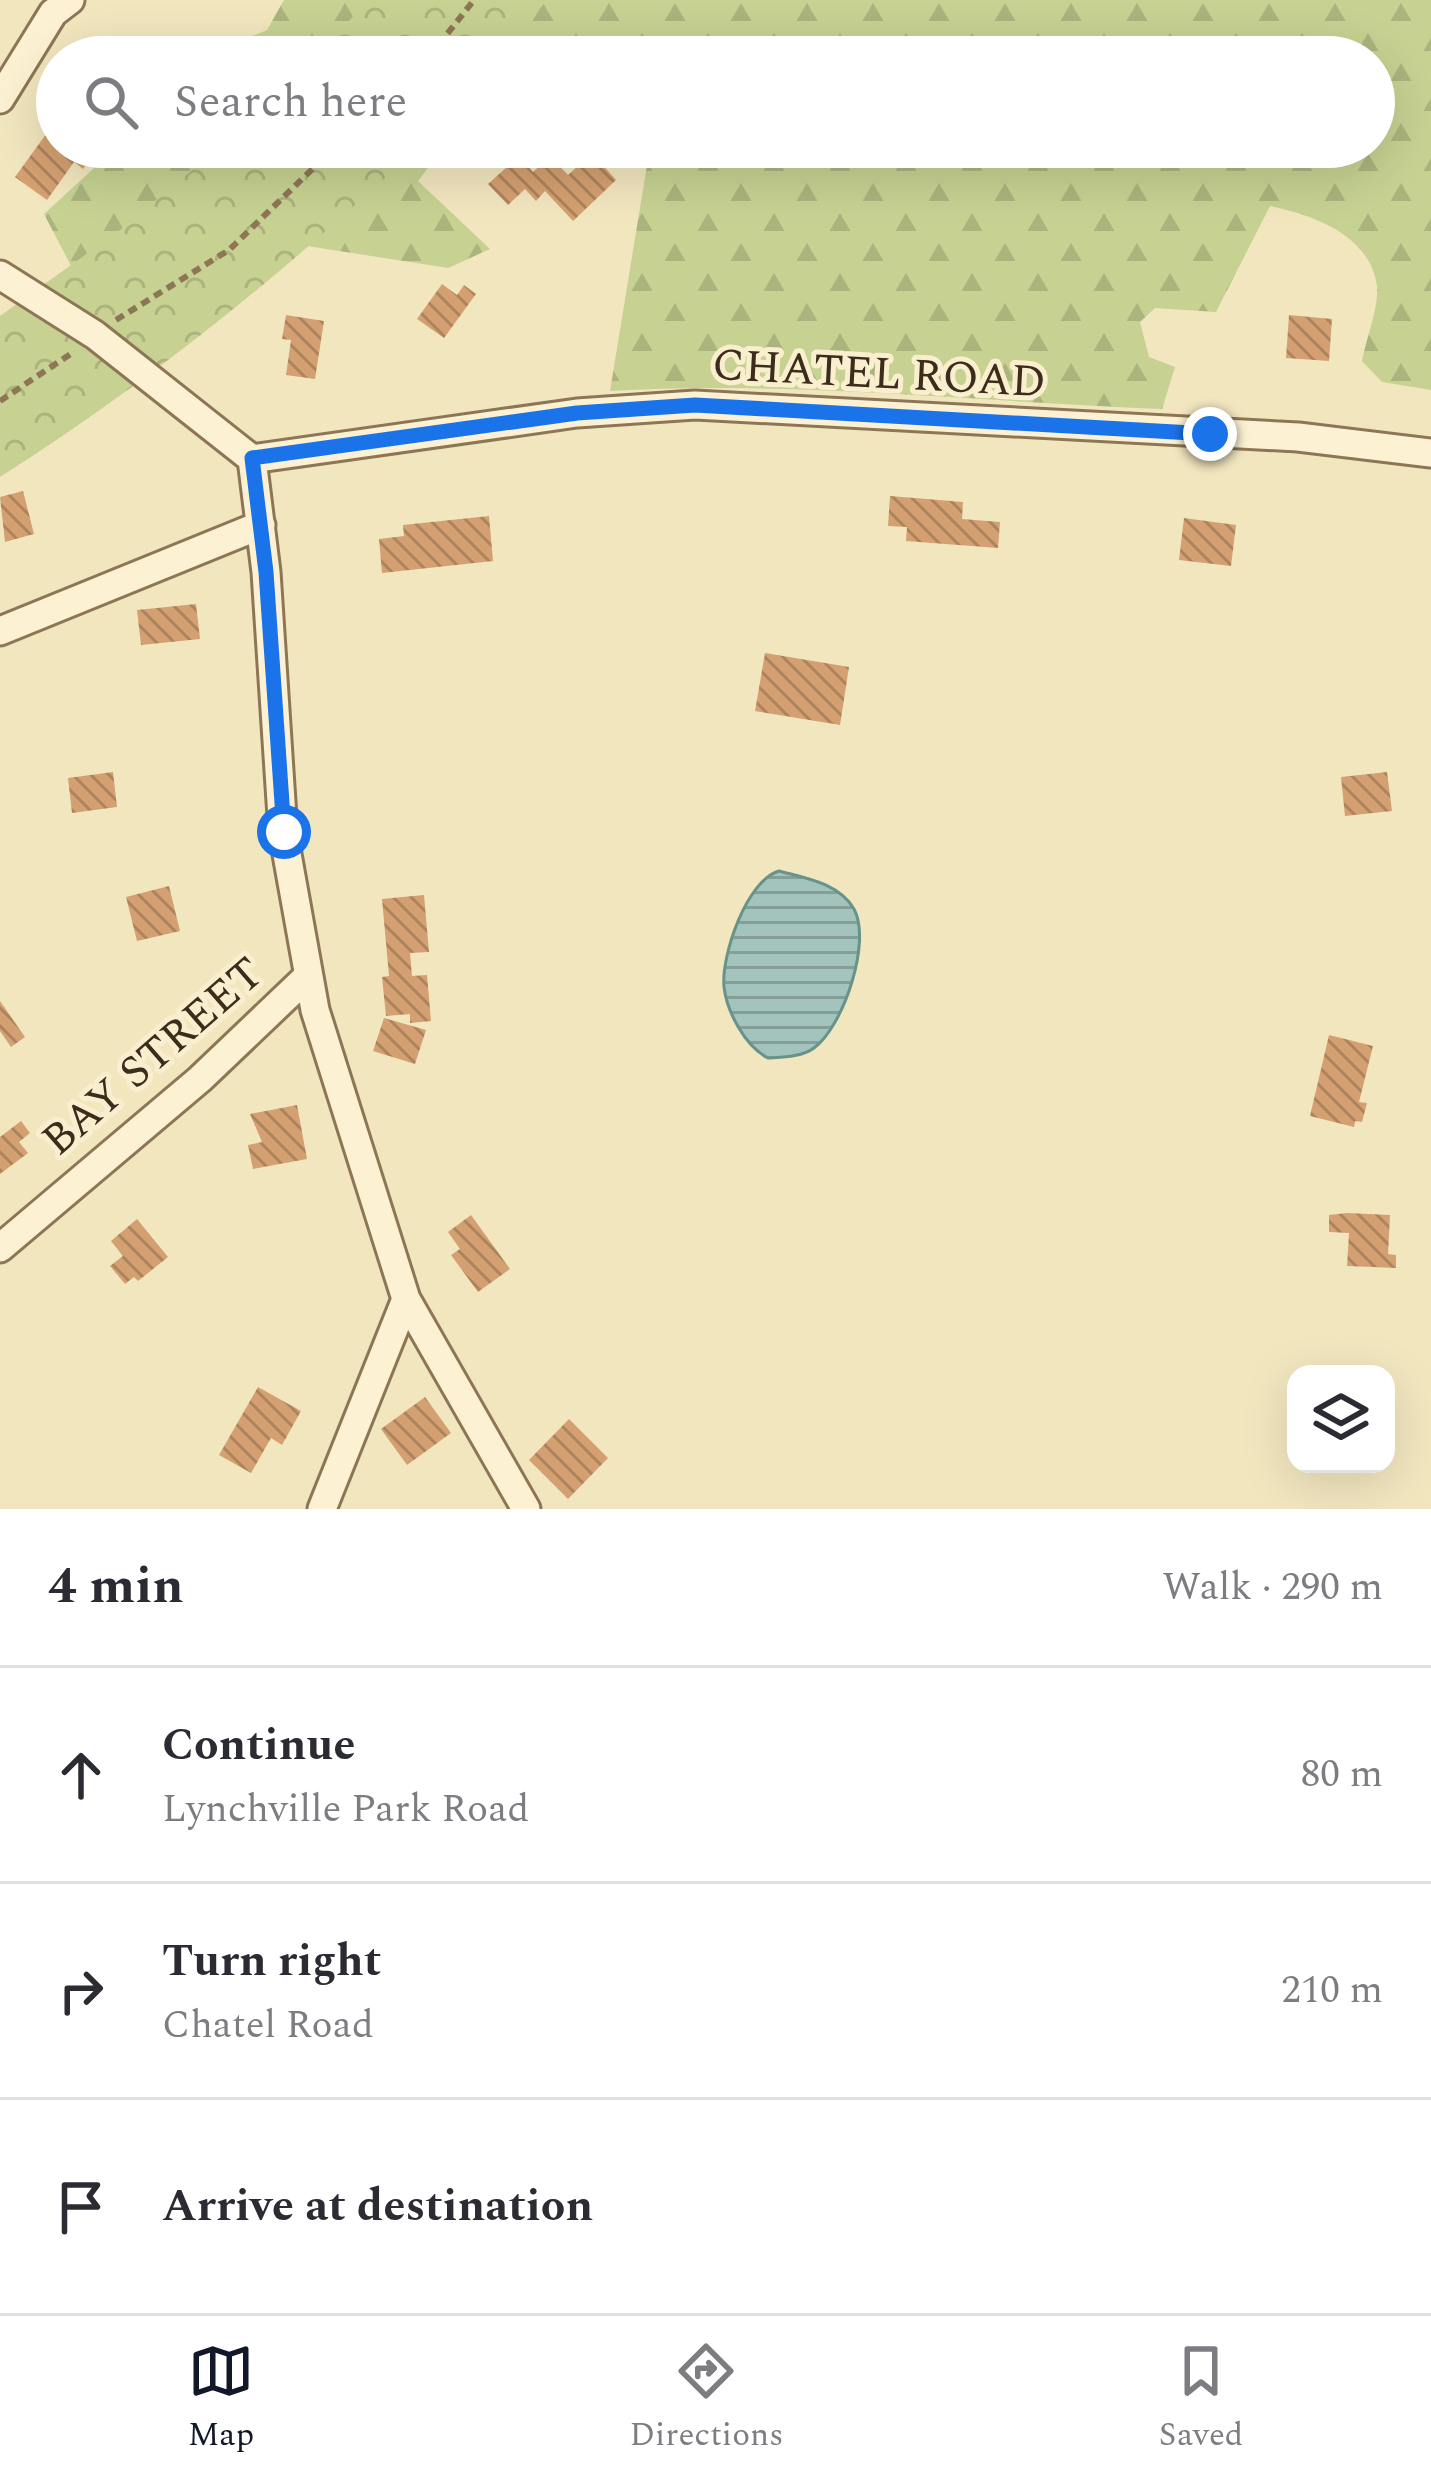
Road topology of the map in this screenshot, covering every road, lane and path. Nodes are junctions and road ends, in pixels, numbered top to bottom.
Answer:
1 (475, 0) edge
2 (54, 4) edge
3 (445, 36) edge
4 (0, 99) edge
5 (313, 168) edge
6 (0, 275) edge
7 (110, 323) dead end
8 (82, 345) dead end
9 (0, 400) edge
10 (1431, 453) edge
11 (252, 458) junction
12 (262, 525) junction
13 (0, 631) edge
14 (308, 976) junction
15 (0, 1248) edge
16 (406, 1299) junction
17 (322, 1509) edge
18 (526, 1509) edge

1 - 3 path
2 - 4 street
5 - 7 path
6 - 11 street
8 - 9 path
10 - 11 street, CHATEL ROAD
11 - 12 street
12 - 13 street
12 - 14 street
14 - 15 street, BAY STREET
14 - 16 street
16 - 17 street
16 - 18 street

